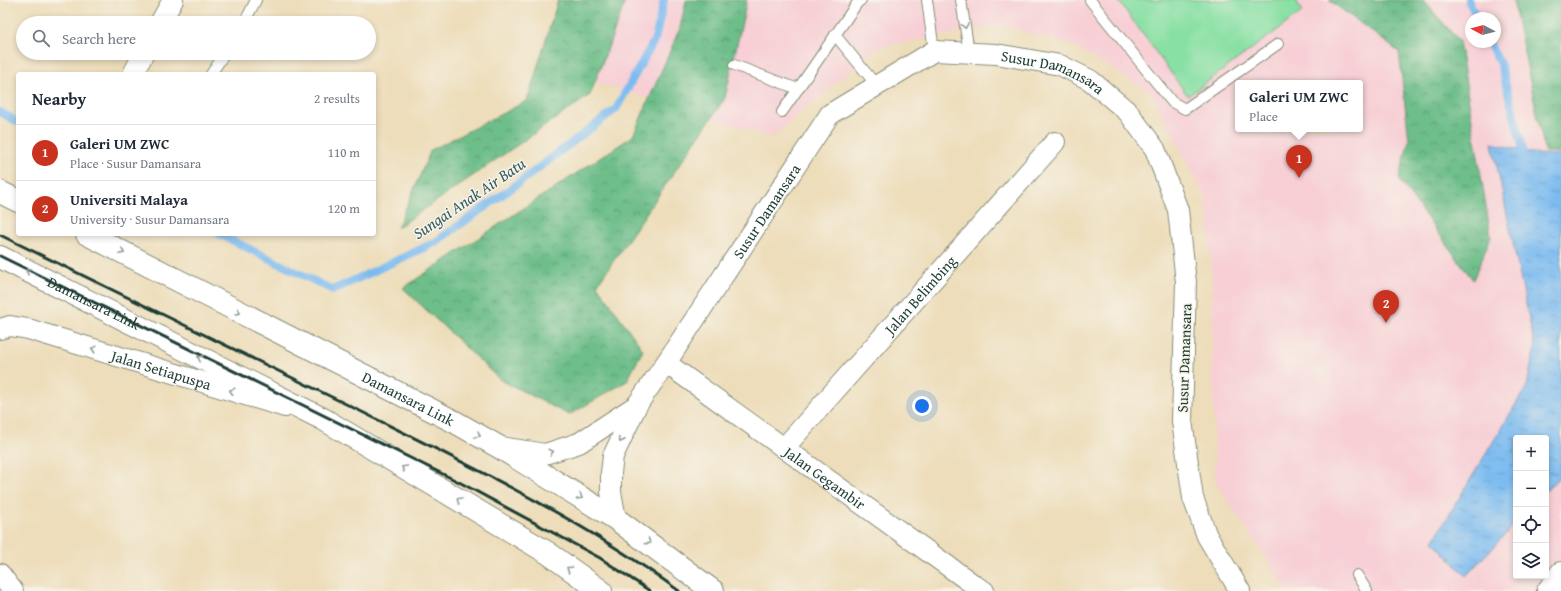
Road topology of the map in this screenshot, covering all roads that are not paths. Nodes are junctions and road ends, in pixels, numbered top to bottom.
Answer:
1 (173, 0) edge
2 (256, 0) edge
3 (927, 0) edge
4 (961, 0) edge
5 (1090, 0) edge
6 (856, 1) edge
7 (164, 16) edge
8 (248, 16) edge
9 (835, 35) junction
10 (1278, 44) dead end
11 (934, 51) junction
12 (969, 52) junction
13 (140, 60) edge
14 (220, 60) edge
15 (734, 64) dead end
16 (134, 72) edge
17 (212, 72) edge
18 (877, 86) junction
19 (798, 89) junction
20 (782, 112) dead end
21 (1055, 142) dead end
22 (0, 192) edge
23 (16, 200) edge
24 (91, 236) edge
25 (0, 257) edge
26 (0, 329) edge
27 (666, 363) junction
28 (637, 405) junction
29 (323, 419) junction
30 (499, 447) junction
31 (784, 448) junction
32 (616, 519) junction
33 (1561, 573) edge
34 (0, 574) edge
35 (1357, 575) dead end
36 (13, 591) edge
37 (601, 591) edge
38 (713, 591) edge
39 (984, 591) edge
40 (1240, 591) edge
41 (1367, 591) edge
42 (1548, 591) edge

1 - 7 street
2 - 8 lane
3 - 11 lane
4 -> 12 lane
5 - 10 lane
6 - 9 lane
9 - 18 lane
9 - 19 lane
11 - 12 street, Susur Damansara
11 - 18 street, Susur Damansara
12 - 40 street, Susur Damansara
13 - 16 street
14 - 17 lane
15 - 19 lane
18 - 27 street, Susur Damansara
19 - 20 lane
21 - 31 street, Jalan Belimbing
22 - 23 highway
24 -> 30 highway, Damansara Link
29 -> 25 highway, Damansara Link
29 -> 26 street, Jalan Setiapuspa
27 - 28 street, Susur Damansara
27 - 31 street, Jalan Gegambir
30 -> 28 street, Susur Damansara
28 -> 32 street, Susur Damansara
37 -> 29 highway, Damansara Link
30 -> 32 highway, Damansara Link
31 - 39 street, Jalan Gegambir
32 -> 38 highway, Damansara Link
33 - 42 highway
34 - 36 street
35 - 41 lane

